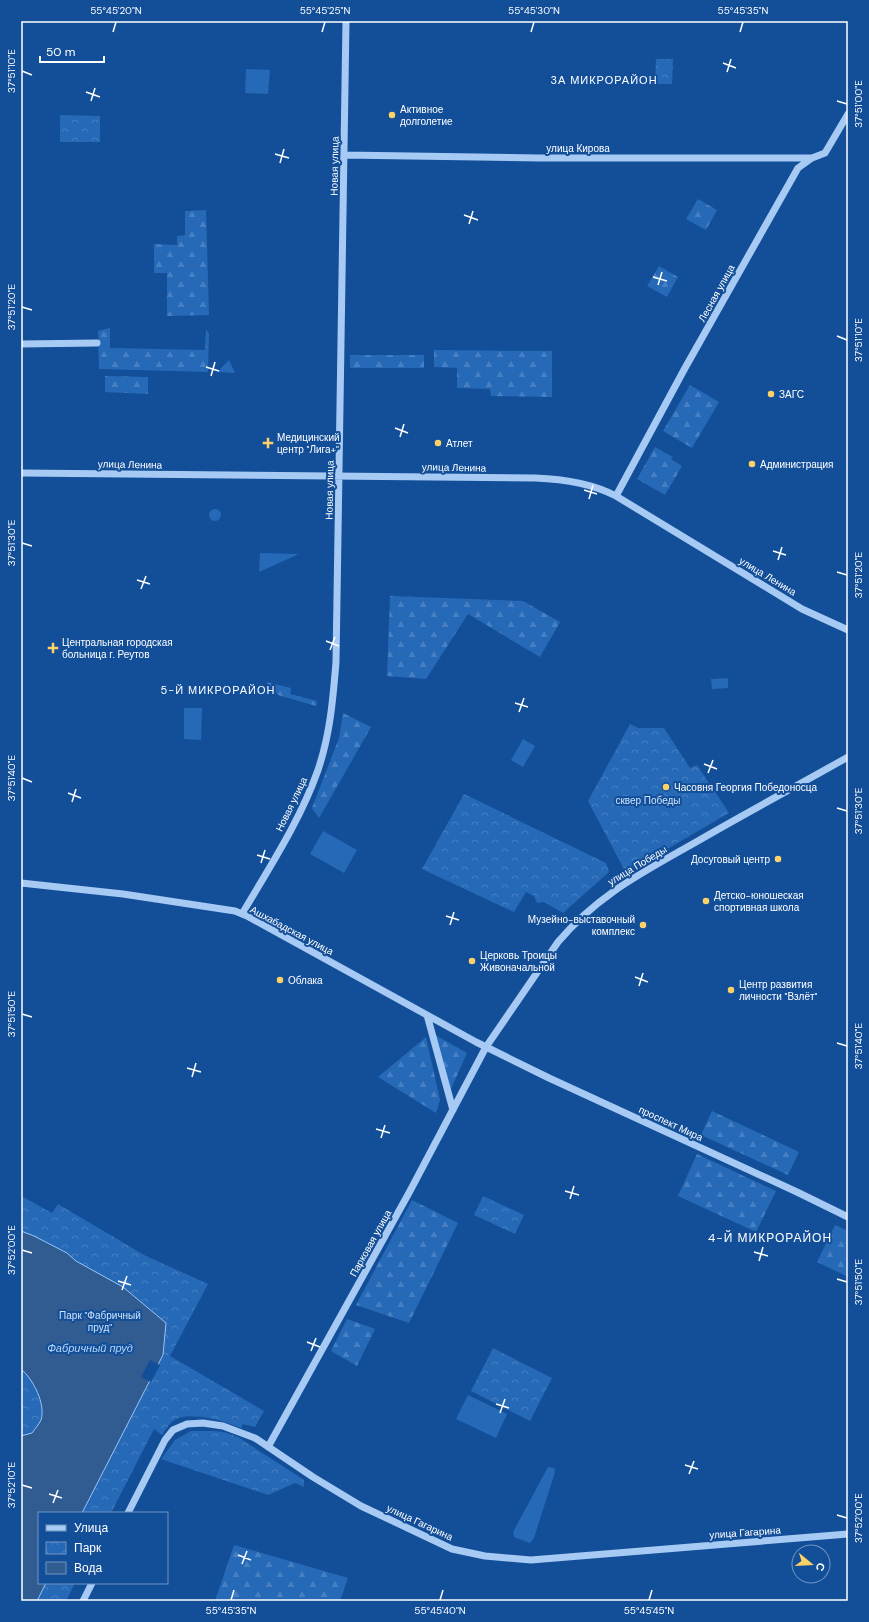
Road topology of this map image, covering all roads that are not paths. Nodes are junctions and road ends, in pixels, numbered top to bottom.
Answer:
1 (346, 21) edge
2 (848, 114) edge
3 (344, 155) junction
4 (812, 158) junction
5 (97, 343) dead end
6 (21, 344) edge
7 (21, 473) edge
8 (339, 476) junction
9 (616, 496) junction
10 (848, 630) edge
11 (848, 757) edge
12 (21, 883) edge
13 (242, 914) junction
14 (427, 1015) junction
15 (486, 1047) junction
16 (453, 1110) junction
17 (848, 1217) edge
18 (268, 1448) junction
19 (129, 1512) edge
20 (848, 1534) edge
21 (92, 1584) edge
22 (83, 1601) edge

1 - 3 street, Новая улица
2 - 4 street, Лесная улица
3 - 4 street, улица Кирова
3 - 8 street, Новая улица
4 - 9 street, Лесная улица
5 - 6 street
7 - 8 street, улица Ленина
8 - 9 street, улица Ленина
8 - 13 street, Новая улица
9 - 10 street, улица Ленина
11 - 15 street, улица Победы
12 - 13 street, Ашхабадская улица
13 - 14 street, Ашхабадская улица
14 - 15 street, Ашхабадская улица
14 - 16 street
15 - 16 street, Парковая улица
15 - 17 street, проспект Мира
16 - 18 street, Парковая улица
18 - 19 street, улица Гагарина
18 - 20 street, улица Гагарина
21 - 22 street

